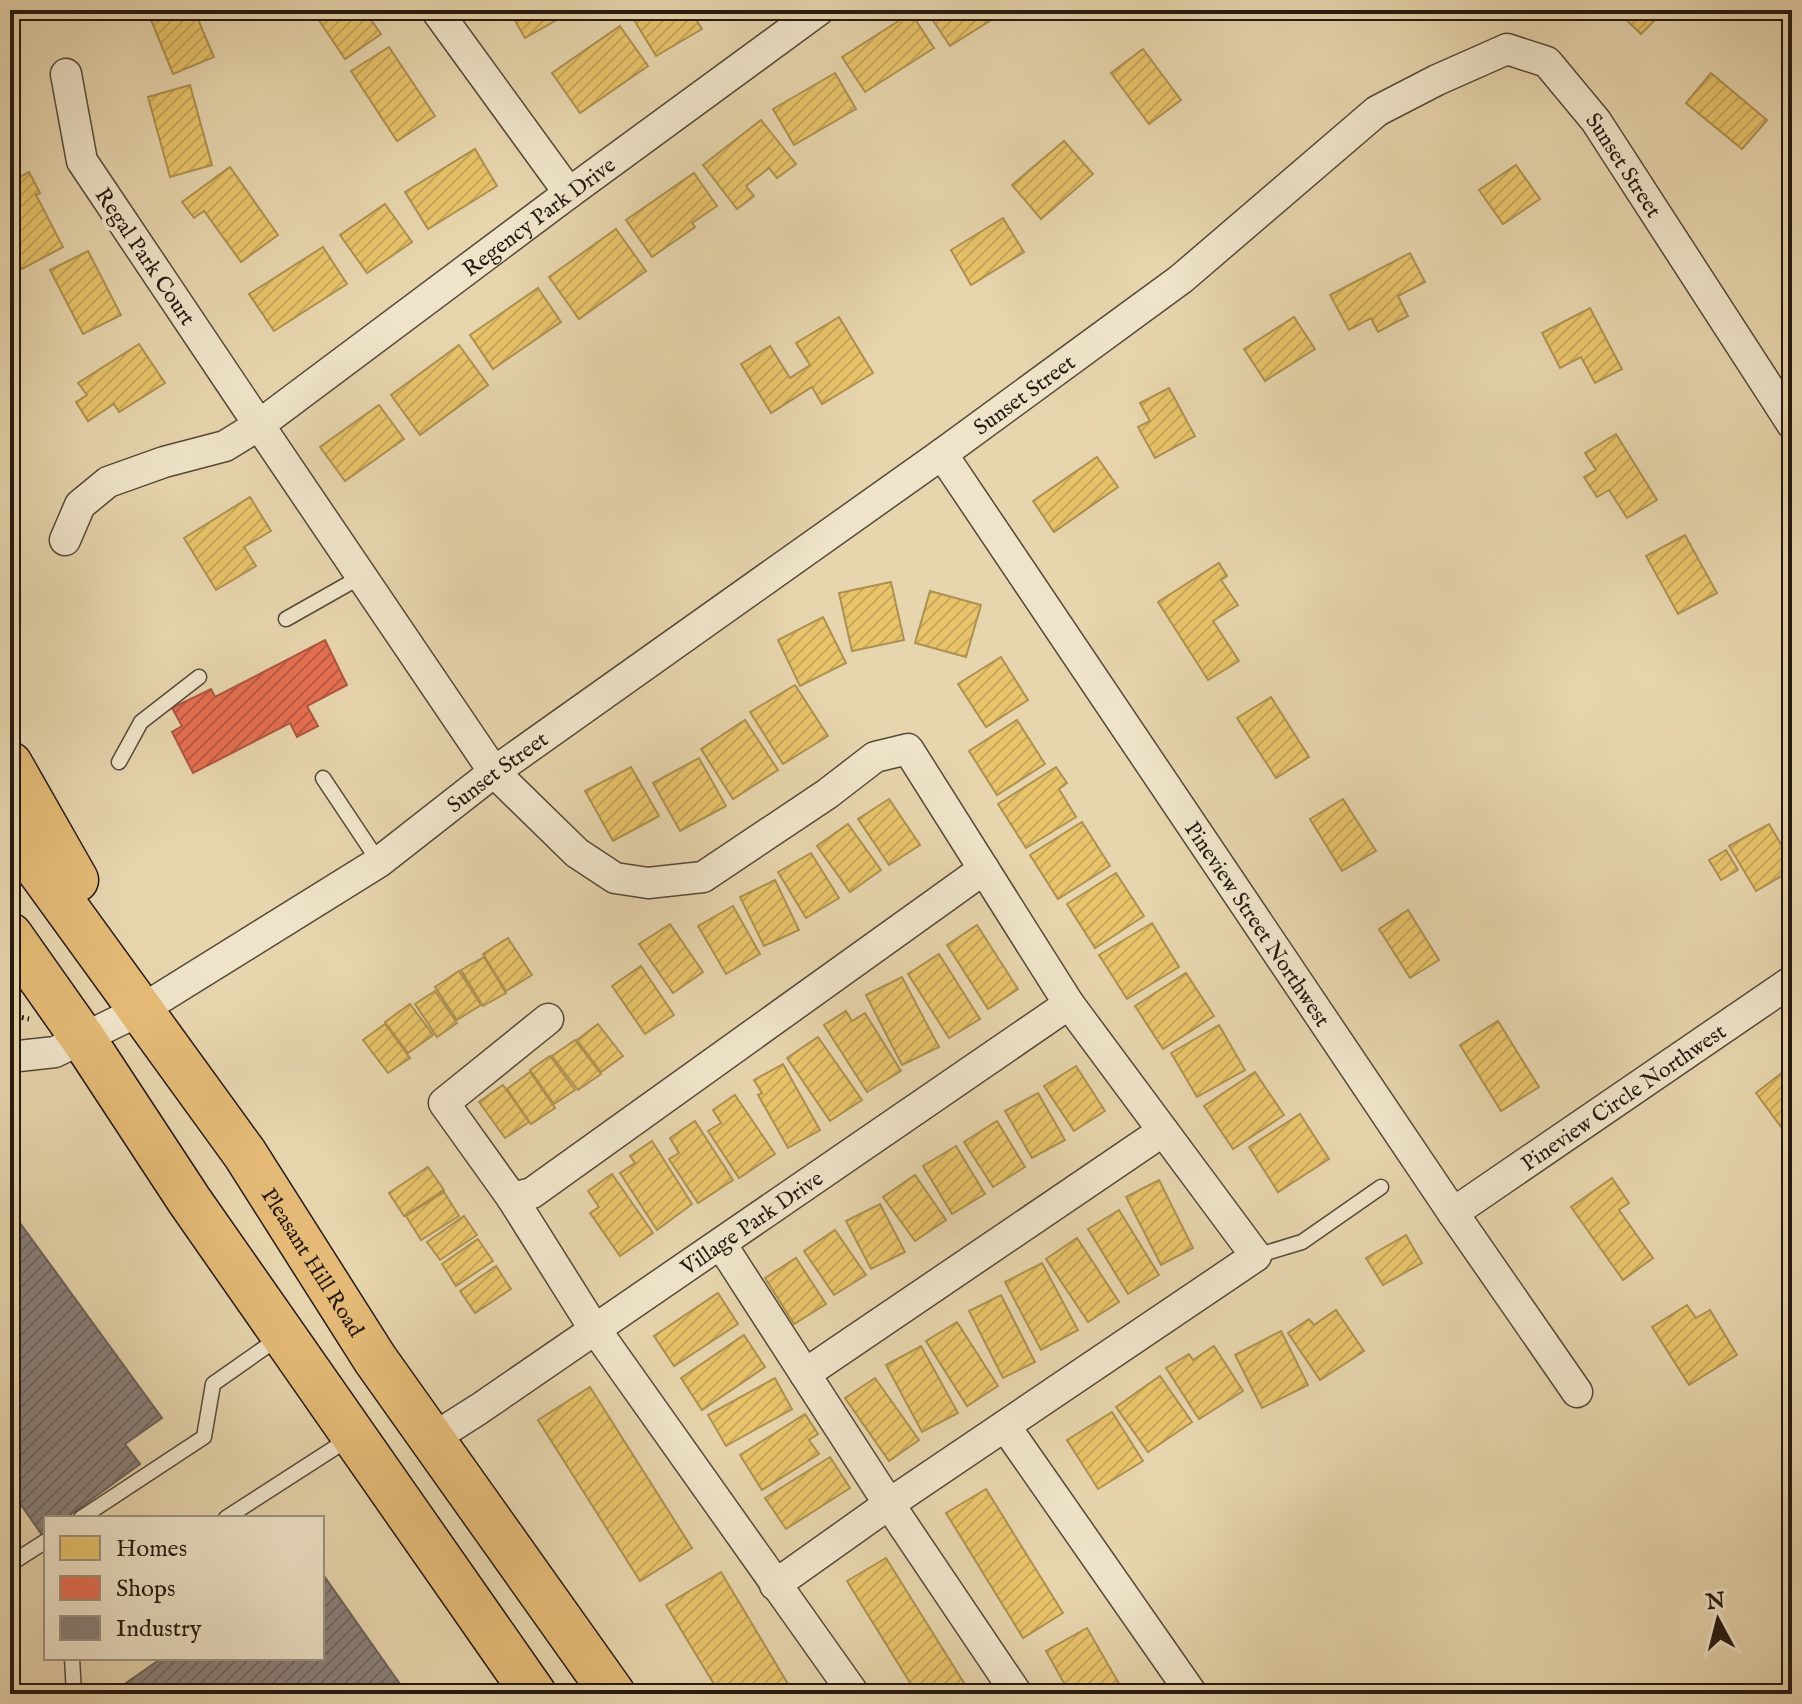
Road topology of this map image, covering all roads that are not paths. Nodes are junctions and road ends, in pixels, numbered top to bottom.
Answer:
1 (436, 10) edge
2 (819, 10) edge
3 (66, 74) dead end
4 (569, 193) junction
5 (1792, 424) edge
6 (259, 425) junction
7 (942, 454) junction
8 (65, 540) dead end
9 (362, 576) junction
10 (286, 619) dead end
11 (199, 677) dead end
12 (119, 762) dead end
13 (10, 764) edge
14 (494, 772) junction
15 (323, 778) dead end
16 (10, 830) edge
17 (379, 862) junction
18 (984, 869) junction
19 (10, 935) edge
20 (1792, 981) edge
21 (1069, 1004) junction
22 (141, 1010) junction
23 (548, 1019) dead end
24 (82, 1038) junction
25 (10, 1057) edge
26 (1163, 1131) junction
27 (1381, 1187) dead end
28 (512, 1198) junction
29 (1453, 1213) junction
30 (721, 1244) junction
31 (1256, 1256) junction
32 (594, 1328) junction
33 (283, 1335) junction
34 (805, 1374) junction
35 (1577, 1392) dead end
36 (1005, 1426) junction
37 (353, 1435) junction
38 (432, 1439) junction
39 (889, 1504) junction
40 (84, 1516) edge
41 (229, 1516) edge
42 (44, 1542) edge
43 (10, 1564) edge
44 (775, 1585) junction
45 (72, 1660) edge
46 (74, 1694) edge
47 (534, 1694) edge
48 (613, 1694) edge
49 (854, 1694) edge
50 (1017, 1694) edge
51 (1192, 1694) edge

1 - 4 street
2 - 4 street, Regency Park Drive
3 - 6 street, Regal Park Court
4 - 6 street, Regency Park Drive
5 - 7 street, Sunset Street
6 - 8 street, Regency Park Drive
6 - 9 street
7 - 14 street, Sunset Street
7 - 29 street, Pineview Street Northwest
9 - 10 lane
9 - 14 street
11 - 12 lane
13 - 22 highway
14 - 17 street, Sunset Street
14 - 18 street
15 - 17 lane
16 - 22 highway, Pleasant Hill Road
17 - 22 street, Sunset Street
18 - 21 street
18 - 28 street
19 - 24 highway
20 - 29 street, Pineview Circle Northwest
21 - 26 street
21 - 30 street, Village Park Drive
22 - 24 street, Sunset Street
22 - 38 highway, Pleasant Hill Road
23 - 28 street
24 - 25 street, Sunset Street
24 - 33 highway
26 - 31 street
26 - 34 street
27 - 31 lane
28 - 32 street
29 - 35 street, Pineview Street Northwest
30 - 32 street, Village Park Drive
30 - 34 street
31 - 36 street
32 - 38 street, Village Park Drive
32 - 44 street
33 - 37 highway
33 - 40 lane
34 - 39 street
36 - 39 street
36 - 51 street
37 - 41 lane
37 - 47 highway
38 - 48 highway, Pleasant Hill Road
39 - 44 street
39 - 50 street
42 - 43 lane
44 - 49 street
45 - 46 lane

